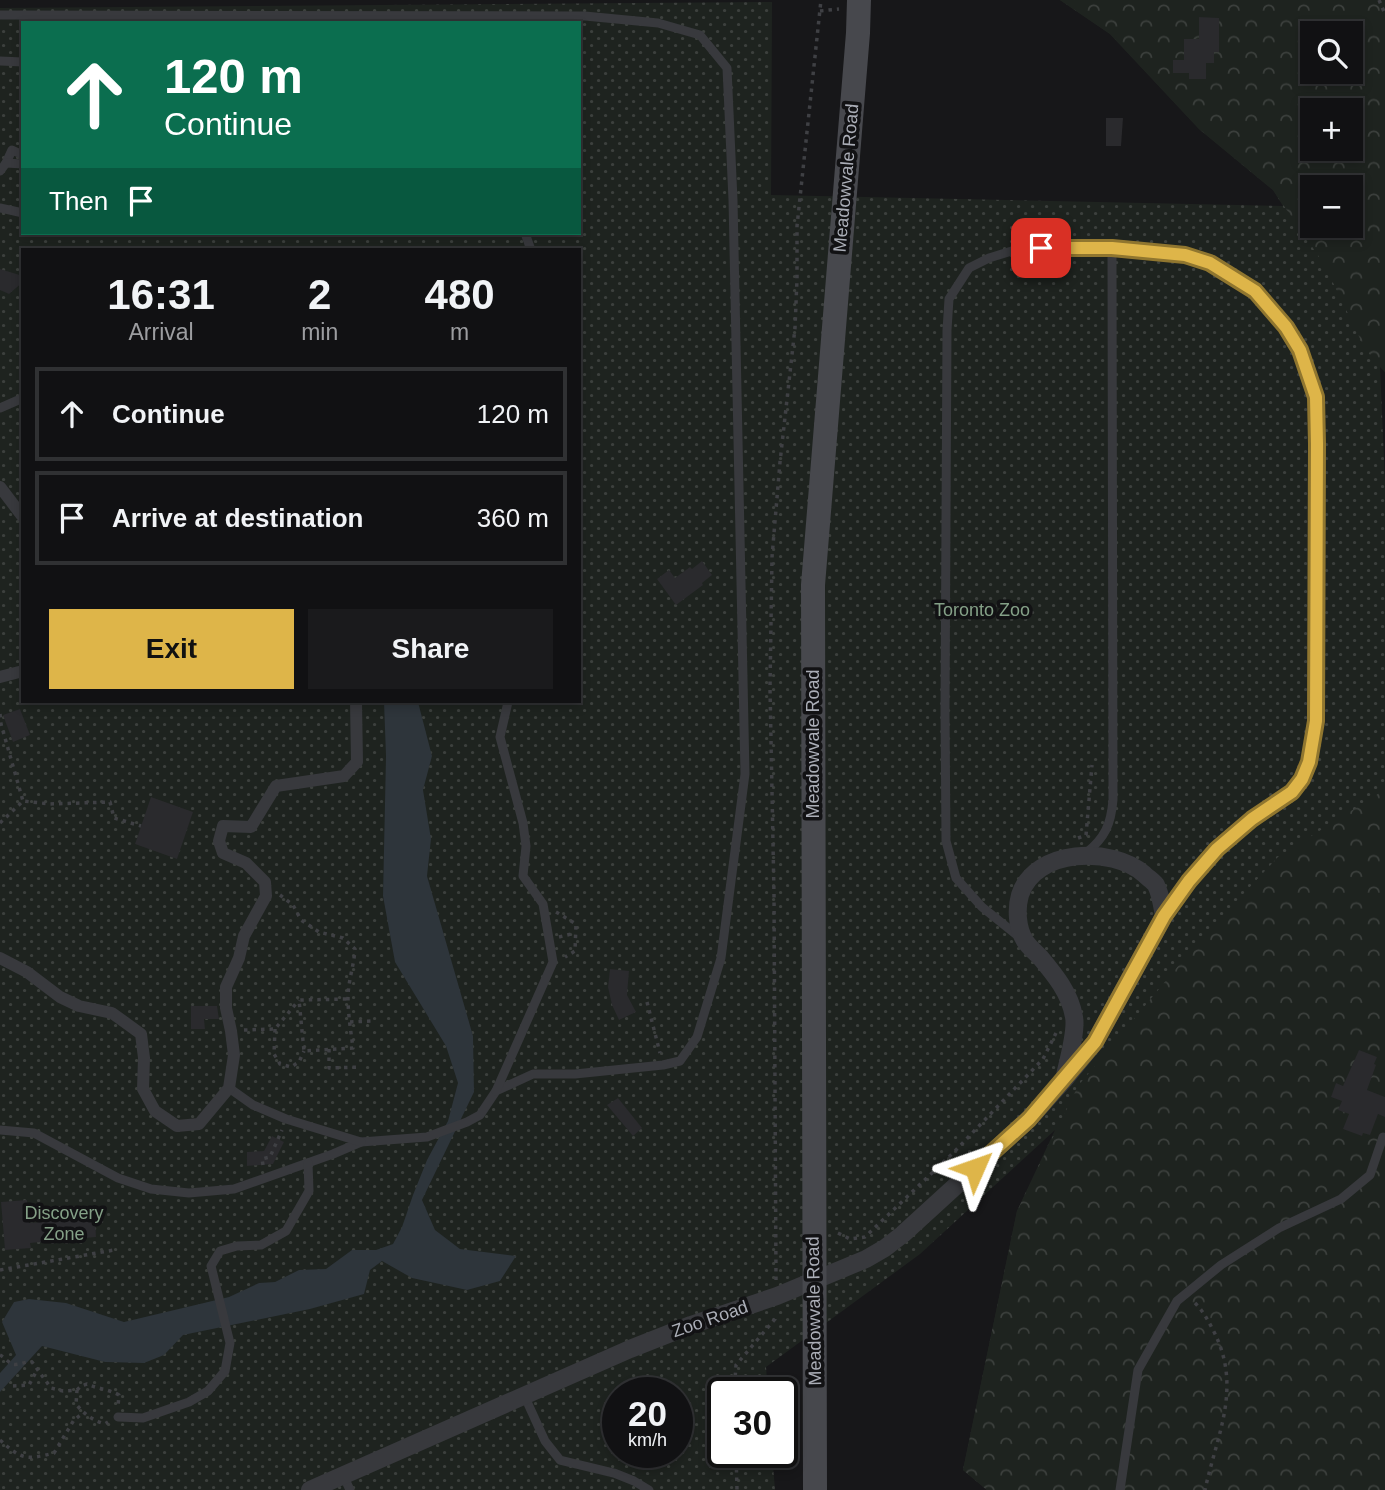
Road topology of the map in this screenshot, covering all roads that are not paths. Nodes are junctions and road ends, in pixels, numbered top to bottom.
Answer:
1 (859, 0) edge
2 (0, 15) edge
3 (0, 61) edge
4 (21, 62) edge
5 (21, 154) edge
6 (21, 164) edge
7 (3, 167) edge
8 (0, 208) edge
9 (21, 213) edge
10 (1112, 248) junction
11 (21, 399) edge
12 (0, 408) edge
13 (0, 487) edge
14 (21, 514) edge
15 (21, 672) edge
16 (0, 677) edge
17 (356, 703) edge
18 (508, 703) edge
19 (1079, 848) junction
20 (1164, 916) junction
21 (1025, 941) junction
22 (0, 958) edge
23 (1064, 1080) junction
24 (229, 1087) junction
25 (496, 1091) junction
26 (0, 1130) edge
27 (1384, 1137) edge
28 (361, 1142) junction
29 (308, 1163) junction
30 (814, 1281) junction
31 (524, 1395) junction
32 (118, 1417) road end
33 (347, 1483) edge
34 (310, 1490) edge
35 (649, 1490) edge
36 (815, 1490) edge
37 (1120, 1490) edge

1 - 30 main road, Meadowvale Road
2 - 25 lane
3 - 4 lane
5 - 7 lane
6 - 7 lane
8 - 9 lane
10 - 19 lane
10 - 20 lane
10 - 21 lane
11 - 12 lane
13 - 14 street
15 - 16 street
17 - 24 street
18 - 25 lane
19 - 20 street
19 - 21 street
20 - 23 street, Zoo Road
21 - 23 street
22 - 24 street
23 - 30 street, Zoo Road
24 - 28 lane
25 - 28 lane
26 - 29 lane
27 - 37 lane
28 - 29 lane
29 - 32 lane
30 - 31 street, Zoo Road
30 - 36 main road, Meadowvale Road
31 - 33 street, Zoo Road
31 - 35 lane
33 - 34 street, Zoo Road

